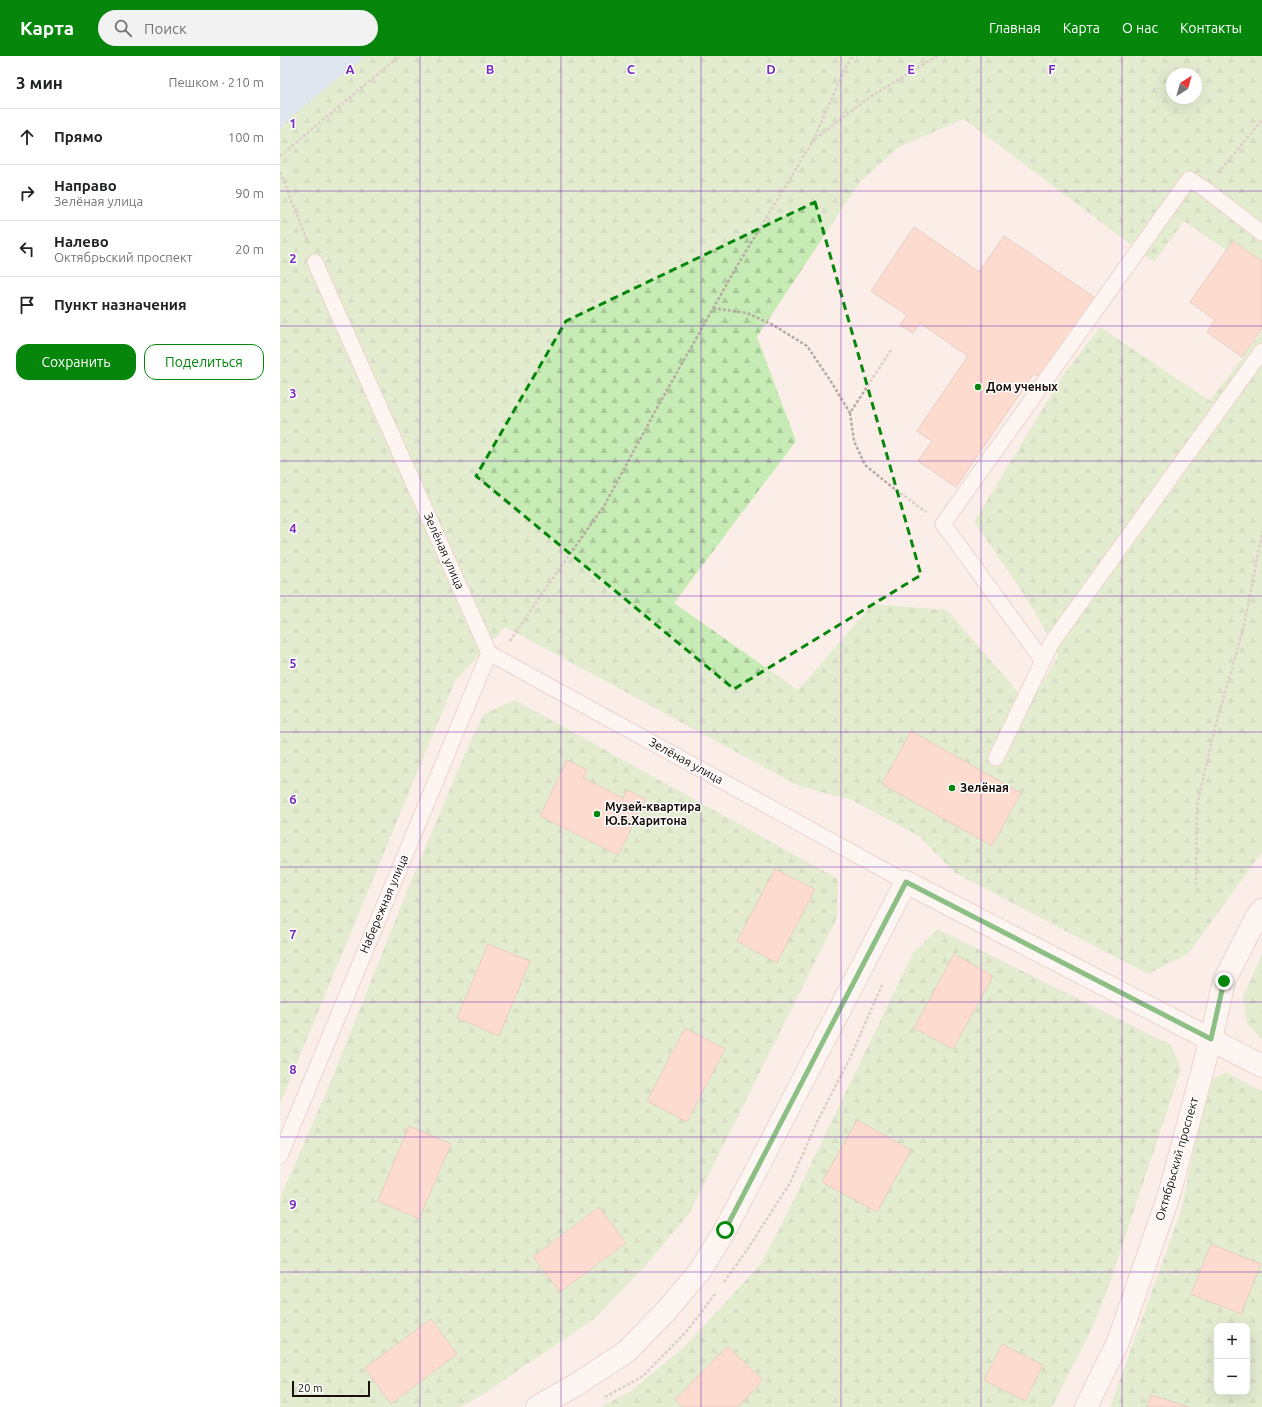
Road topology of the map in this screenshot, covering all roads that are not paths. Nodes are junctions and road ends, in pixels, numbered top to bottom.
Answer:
1 (1262, 233) edge
2 (315, 262) road end
3 (1262, 352) edge
4 (494, 656) junction
5 (1042, 661) junction
6 (996, 758) dead end
7 (906, 882) junction
8 (1262, 910) edge
9 (1211, 1039) junction
10 (1262, 1066) edge
11 (280, 1156) edge
12 (537, 1407) edge
13 (1086, 1407) edge

1 - 5 lane
2 - 4 lane, Зелёная улица
3 - 5 lane
4 - 7 lane, Зелёная улица
4 - 11 lane, Набережная улица
5 - 6 lane
7 - 9 street, Зелёная улица
7 - 12 street
8 - 9 street, Октябрьский проспект
9 - 10 street, Зелёная улица
9 - 13 street, Октябрьский проспект

